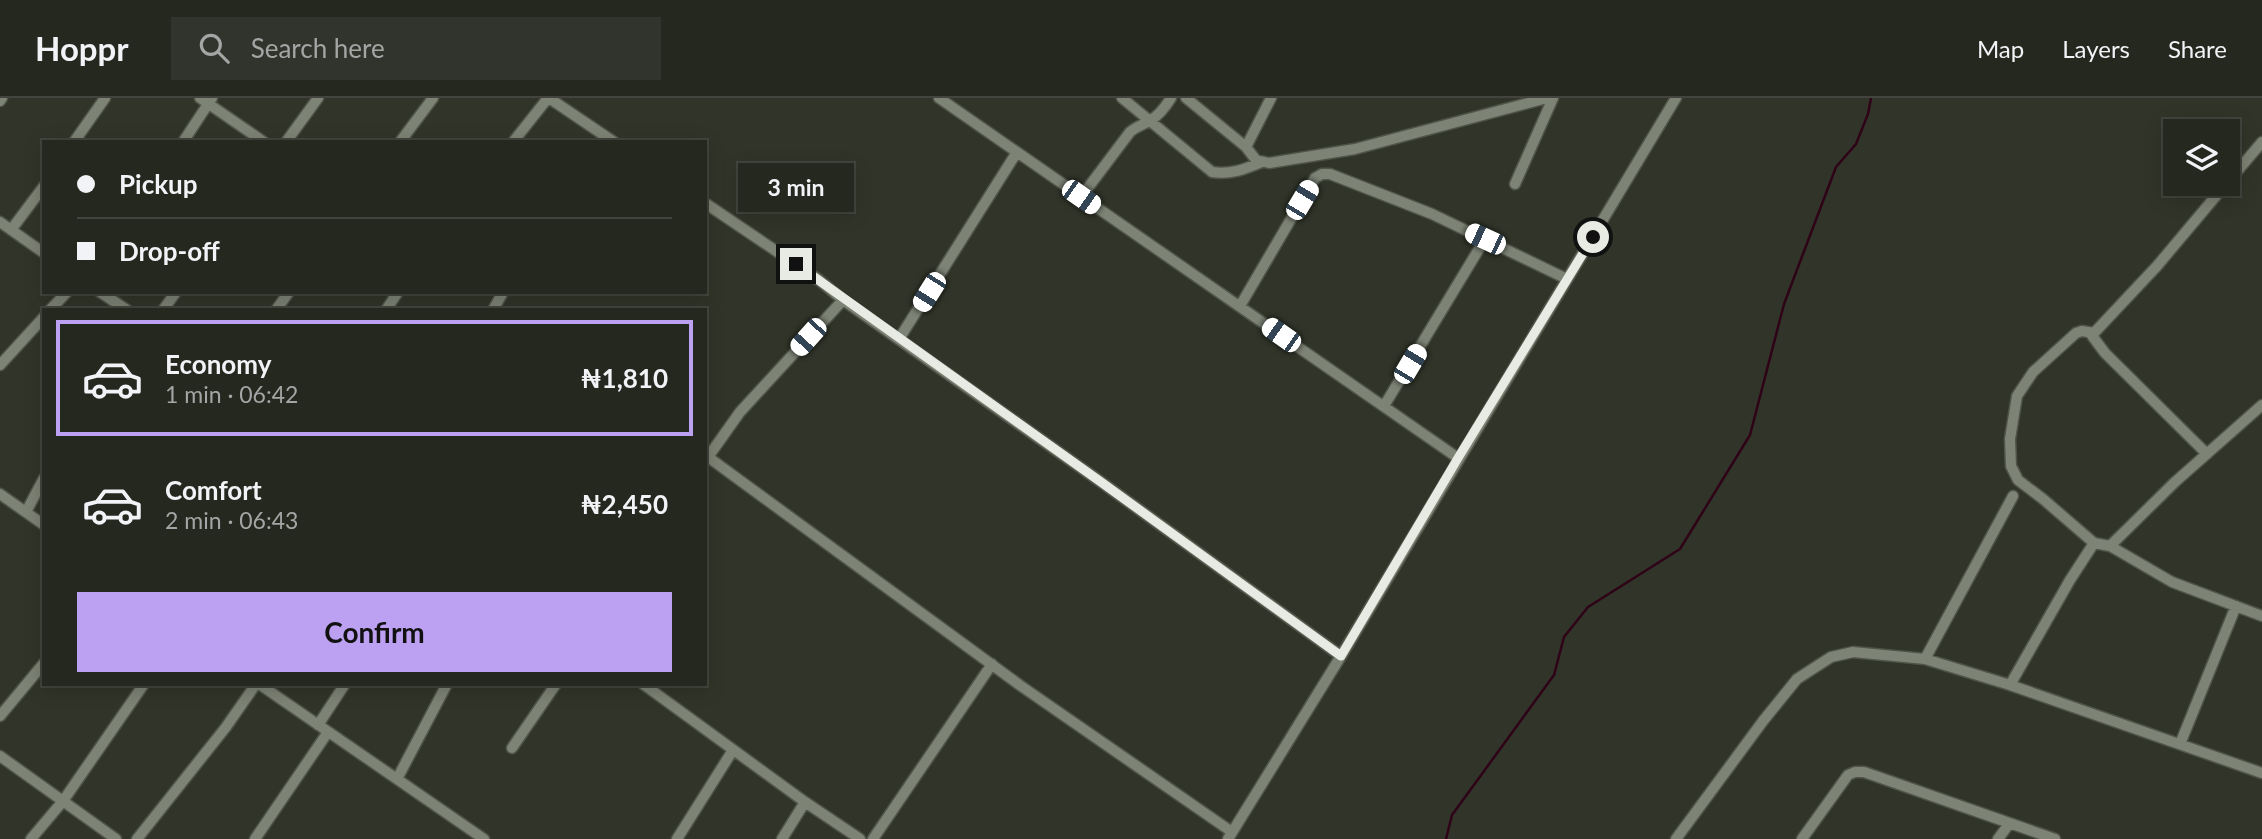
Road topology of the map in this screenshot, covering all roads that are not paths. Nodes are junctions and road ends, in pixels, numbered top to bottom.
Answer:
1 (104, 98) edge
2 (318, 98) edge
3 (433, 98) edge
4 (548, 98) edge
5 (939, 98) edge
6 (1122, 98) edge
7 (1171, 98) edge
8 (1186, 98) edge
9 (1271, 98) edge
10 (1547, 98) edge
11 (1553, 98) edge
12 (1676, 98) edge
13 (207, 100) edge
14 (1149, 122) junction
15 (76, 140) edge
16 (184, 140) edge
17 (261, 140) edge
18 (287, 140) edge
19 (402, 140) edge
20 (515, 140) edge
21 (611, 140) edge
22 (2262, 142) edge
23 (1245, 147) junction
24 (1017, 152) junction
25 (1262, 162) junction
26 (2240, 168) edge
27 (1515, 184) dead end
28 (42, 189) edge
29 (2216, 196) edge
30 (1081, 197) junction
31 (707, 204) edge
32 (0, 222) edge
33 (11, 230) junction
34 (1485, 239) junction
35 (42, 252) edge
36 (1567, 279) junction
37 (65, 294) edge
38 (103, 294) edge
39 (843, 300) junction
40 (1240, 306) junction
41 (52, 308) edge
42 (124, 308) edge
43 (42, 319) edge
44 (2090, 333) junction
45 (899, 339) junction
46 (0, 365) edge
47 (2262, 405) edge
48 (1384, 407) junction
49 (2207, 454) junction
50 (1458, 458) junction
51 (42, 482) edge
52 (0, 494) edge
53 (2013, 496) dead end
54 (26, 512) junction
55 (42, 524) edge
56 (2094, 543) junction
57 (2110, 546) junction
58 (2236, 606) junction
59 (2262, 616) edge
60 (1341, 656) junction
61 (1925, 659) junction
62 (992, 664) junction
63 (42, 665) edge
64 (2010, 685) junction
65 (143, 686) edge
66 (256, 686) edge
67 (260, 686) edge
68 (344, 686) edge
69 (446, 686) edge
70 (555, 686) edge
71 (646, 686) edge
72 (0, 716) edge
73 (318, 725) junction
74 (328, 732) junction
75 (2180, 744) junction
76 (512, 748) dead end
77 (733, 750) junction
78 (0, 756) edge
79 (2262, 773) edge
80 (397, 779) junction
81 (62, 800) junction
82 (805, 802) junction
83 (2009, 824) junction
84 (1230, 835) edge
85 (480, 838) edge
86 (31, 839) edge
87 (116, 839) edge
88 (137, 839) edge
89 (255, 839) edge
90 (677, 839) edge
91 (782, 839) edge
92 (860, 839) edge
93 (873, 839) edge
94 (1676, 839) edge
95 (1802, 839) edge
96 (1998, 839) edge
97 (2054, 839) edge

1 - 15 street
2 - 18 street
3 - 19 street
4 - 20 street
4 - 21 street
5 - 24 street
6 - 14 street
7 - 14 street
8 - 23 street
9 - 23 street
10 - 25 street
11 - 27 street
12 - 36 street
13 - 16 street
13 - 17 street
14 - 25 street
14 - 30 street
22 - 26 street
23 - 25 street
24 - 30 street
24 - 45 street
28 - 33 street
29 - 44 street
30 - 40 street
31 - 39 street
32 - 33 street
33 - 35 street
34 - 36 street
34 - 40 street
34 - 48 street
36 - 50 street
37 - 41 street
38 - 42 street
39 - 45 street
39 - 62 street
40 - 48 street
43 - 46 street
44 - 49 street
44 - 56 street
45 - 60 street
47 - 49 street
48 - 50 street
49 - 57 street
50 - 60 street
51 - 54 street
52 - 54 street
53 - 61 street
54 - 55 street
56 - 57 street
56 - 64 street
57 - 58 street
58 - 59 street
58 - 75 street
60 - 84 street
61 - 64 street
61 - 94 street
62 - 84 street
62 - 93 street
63 - 72 street
64 - 75 street
65 - 81 street
66 - 88 street
67 - 73 street
68 - 73 street
69 - 80 street
70 - 76 street
71 - 77 street
73 - 74 street
74 - 80 street
74 - 89 street
75 - 79 street
77 - 82 street
77 - 90 street
78 - 81 street
80 - 85 street
81 - 86 street
81 - 87 street
82 - 91 street
82 - 92 street
83 - 95 street
83 - 96 street
83 - 97 street

